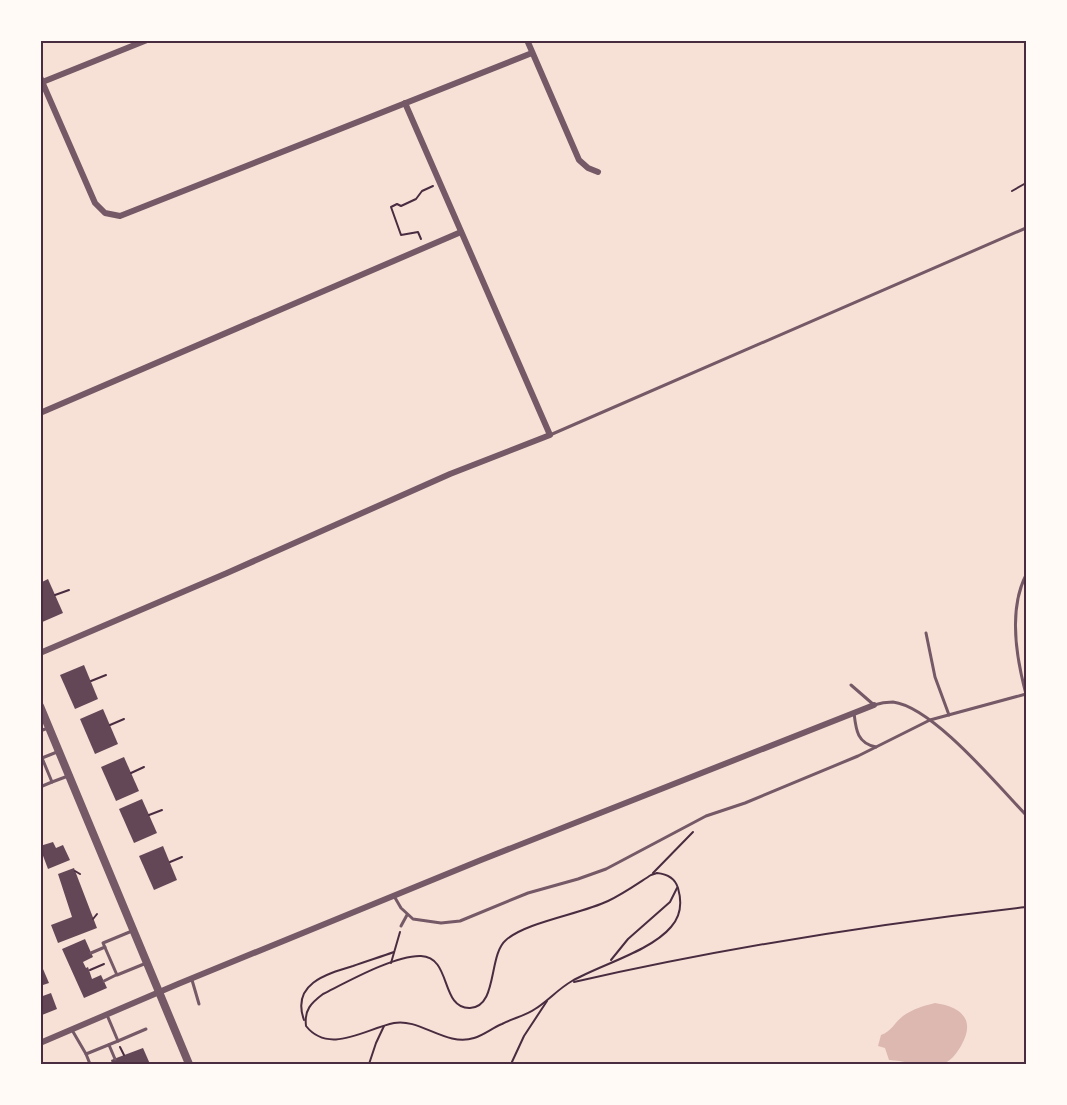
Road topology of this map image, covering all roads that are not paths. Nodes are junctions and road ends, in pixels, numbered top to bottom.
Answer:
1 (147, 40) edge
2 (527, 40) edge
3 (532, 53) junction
4 (41, 81) edge
5 (405, 103) junction
6 (598, 172) dead end
7 (1026, 228) edge
8 (461, 232) junction
9 (40, 413) edge
10 (550, 435) junction
11 (1026, 575) edge
12 (926, 633) dead end
13 (40, 653) edge
14 (851, 685) dead end
15 (1026, 694) edge
16 (874, 705) junction
17 (40, 706) edge
18 (854, 713) junction
19 (949, 715) junction
20 (930, 720) junction
21 (45, 729) edge
22 (876, 747) junction
23 (59, 751) junction
24 (45, 766) junction
25 (40, 768) edge
26 (69, 776) junction
27 (52, 782) junction
28 (40, 787) edge
29 (1026, 815) edge
30 (394, 896) junction
31 (407, 915) junction
32 (401, 926) road end
33 (134, 930) junction
34 (105, 947) junction
35 (91, 953) dead end
36 (147, 962) junction
37 (117, 975) junction
38 (191, 979) junction
39 (104, 981) dead end
40 (160, 993) junction
41 (200, 1004) dead end
42 (107, 1016) junction
43 (146, 1029) dead end
44 (72, 1030) junction
45 (118, 1041) junction
46 (40, 1043) edge
47 (109, 1045) junction
48 (86, 1054) junction
49 (115, 1059) dead end
50 (90, 1065) edge
51 (189, 1065) edge

1 - 4 street
2 - 3 street
3 - 5 street
3 - 6 street
4 - 5 street
5 - 8 street
7 - 10 lane
8 - 9 street
8 - 10 street
10 - 13 street
11 - 15 lane
12 - 19 lane
14 - 16 lane
15 - 19 lane
16 - 18 street
16 - 20 lane
17 - 21 street
18 - 22 lane
18 - 30 street
19 - 20 lane
20 - 22 lane
20 - 29 lane
21 - 23 street
22 - 31 lane
23 - 24 lane
23 - 26 street
24 - 25 lane
24 - 27 lane
26 - 27 lane
26 - 33 street
27 - 28 lane
30 - 31 lane
30 - 38 street
31 - 32 lane
33 - 34 lane
33 - 36 street
34 - 35 lane
34 - 37 lane
36 - 37 lane
36 - 40 street
37 - 39 lane
38 - 40 street
38 - 41 lane
40 - 42 street
40 - 51 street
42 - 44 street
42 - 45 lane
43 - 45 lane
44 - 46 street
44 - 48 lane
45 - 47 lane
47 - 48 lane
47 - 49 lane
48 - 50 lane

